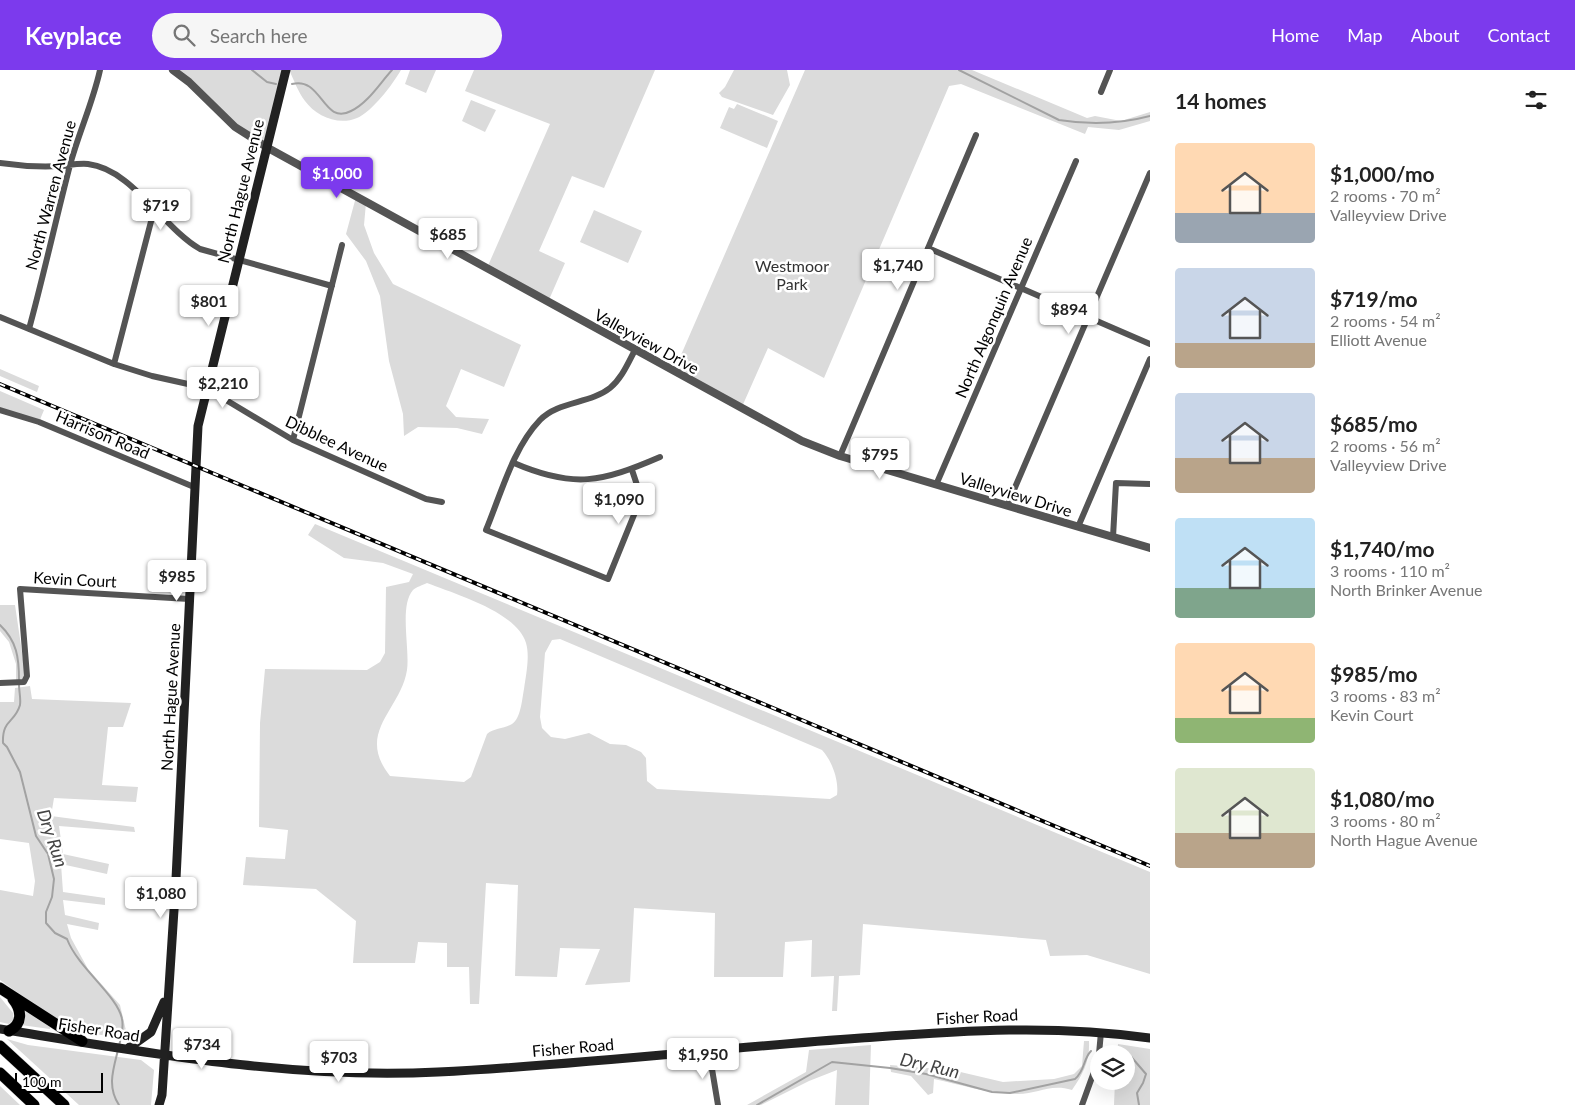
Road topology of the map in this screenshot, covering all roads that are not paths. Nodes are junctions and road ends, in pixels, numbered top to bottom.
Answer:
1 (100, 70) edge
2 (173, 70) edge
3 (286, 70) edge
4 (1110, 70) edge
5 (1101, 92) dead end
6 (976, 135) dead end
7 (268, 148) junction
8 (1076, 161) dead end
9 (0, 163) edge
10 (70, 165) junction
11 (1150, 173) edge
12 (154, 210) junction
13 (342, 245) dead end
14 (928, 248) junction
15 (238, 260) junction
16 (332, 286) junction
17 (1020, 288) junction
18 (0, 317) edge
19 (1088, 317) junction
20 (29, 329) junction
21 (1150, 344) edge
22 (635, 350) junction
23 (1150, 359) edge
24 (114, 364) junction
25 (206, 388) junction
26 (0, 410) edge
27 (293, 440) junction
28 (840, 456) junction
29 (660, 457) dead end
30 (514, 464) junction
31 (632, 470) junction
32 (1150, 484) edge
33 (936, 485) junction
34 (194, 487) junction
35 (442, 502) dead end
36 (1007, 506) junction
37 (1078, 527) junction
38 (1112, 537) junction
39 (1150, 548) edge
40 (189, 599) junction
41 (0, 682) edge
42 (5, 991) edge
43 (168, 993) junction
44 (4, 1030) edge
45 (1101, 1032) junction
46 (1150, 1038) edge
47 (82, 1042) junction
48 (1100, 1045) edge
49 (0, 1046) edge
50 (126, 1049) junction
51 (709, 1050) junction
52 (163, 1054) junction
53 (0, 1073) edge
54 (1090, 1083) edge
55 (162, 1096) junction
56 (34, 1105) edge
57 (64, 1105) edge
58 (158, 1105) edge
59 (165, 1105) edge
60 (718, 1105) edge
61 (1082, 1105) edge

1 - 10 street, North Warren Avenue
2 - 7 street, Valleyview Drive
3 - 7 main road, North Hague Avenue
4 - 5 street
6 - 14 street
7 - 15 main road, North Hague Avenue
7 - 22 street, Valleyview Drive
8 - 17 street, North Algonquin Avenue
9 - 10 street
10 - 12 street
10 - 20 street, North Warren Avenue
11 - 19 street
12 - 15 street
12 - 24 street
13 - 16 street
14 - 17 street
14 - 28 street
15 - 16 street
15 - 25 main road, North Hague Avenue
16 - 27 street
17 - 19 street
17 - 33 street, North Algonquin Avenue
18 - 20 street, Dibblee Avenue
19 - 21 street
19 - 36 street
20 - 24 street, Dibblee Avenue
22 - 28 street, Valleyview Drive
22 - 30 street
23 - 37 street
24 - 25 street, Dibblee Avenue
25 - 27 street, Dibblee Avenue
25 - 34 main road, North Hague Avenue
26 - 34 street, Harrison Road
27 - 35 street, Dibblee Avenue
28 - 33 street, Valleyview Drive
29 - 31 street
30 - 31 street
30 - 31 street
32 - 38 street
33 - 36 street, Valleyview Drive
34 - 40 main road, North Hague Avenue
36 - 37 street, Valleyview Drive
37 - 38 street, Valleyview Drive
38 - 39 street, Valleyview Drive
40 - 41 street, Kevin Court
40 - 43 main road, North Hague Avenue
42 - 44 highway
42 - 47 highway
43 - 50 main road
43 - 52 main road, North Hague Avenue
44 - 47 main road, Fisher Road
45 - 46 main road, Fisher Road
45 - 48 street
45 - 51 main road, Fisher Road
47 - 50 main road, Fisher Road
49 - 57 highway
50 - 52 main road, Fisher Road
51 - 52 main road, Fisher Road
51 - 60 street
52 - 55 main road, North Hague Avenue
53 - 56 highway
54 - 61 street
55 - 58 main road, North Hague Avenue
55 - 59 main road, North Hague Avenue

